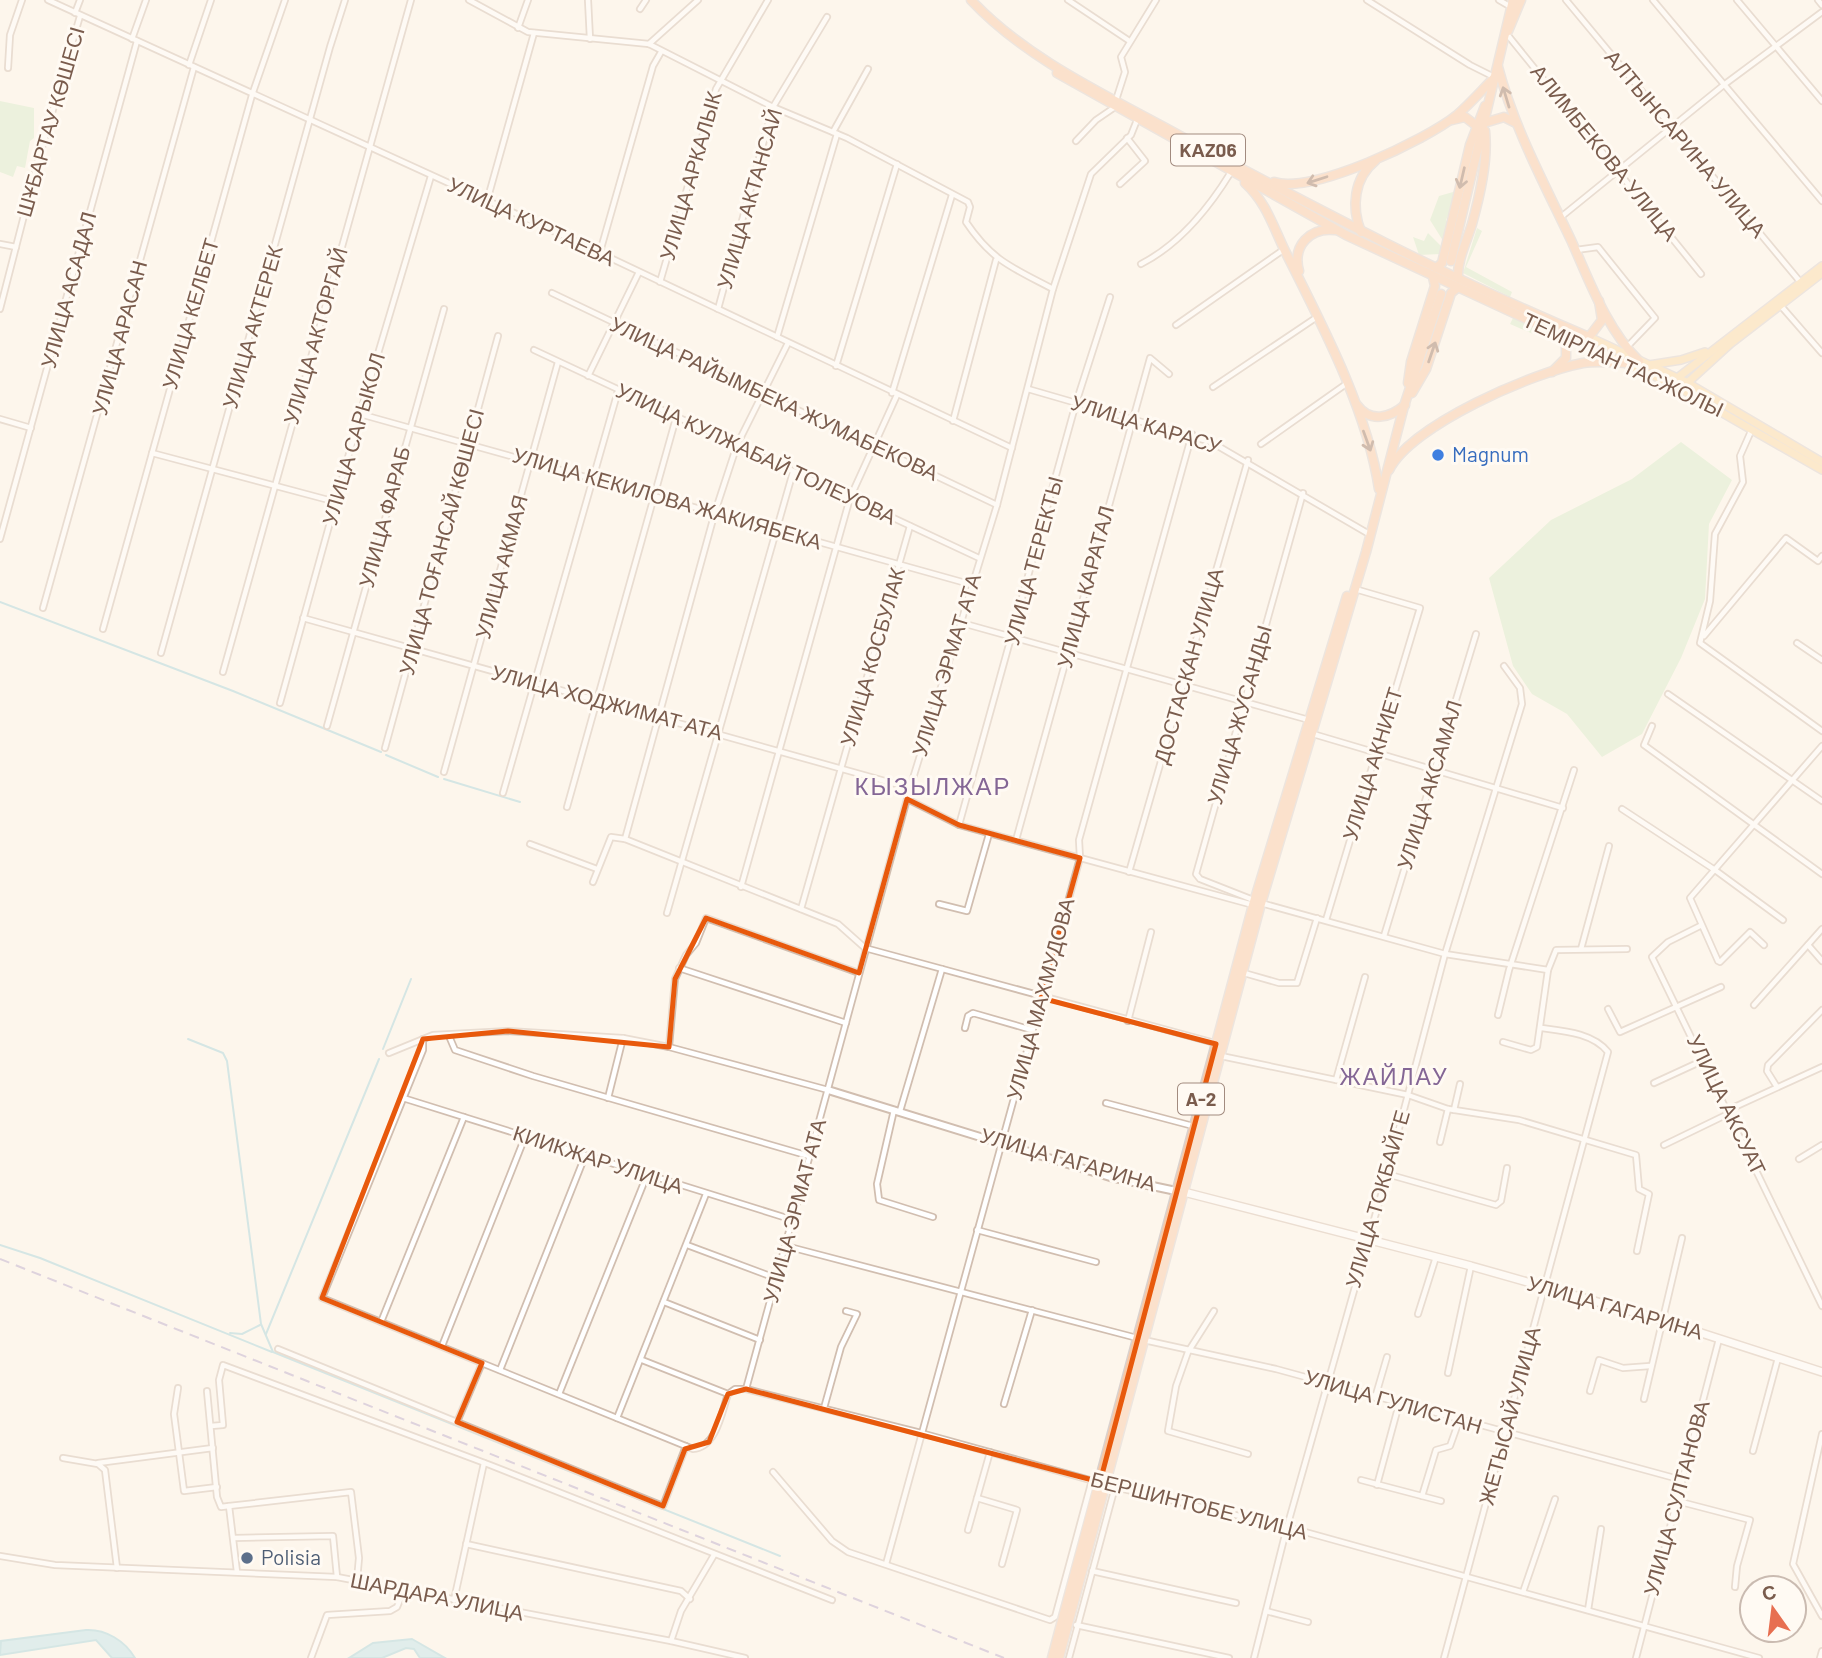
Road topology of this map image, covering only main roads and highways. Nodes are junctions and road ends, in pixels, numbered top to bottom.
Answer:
1 (964, 0) edge
2 (971, 0) edge
3 (1521, 0) edge
4 (1514, 5) edge
5 (1498, 67) junction
6 (1495, 77) junction
7 (1116, 104) junction
8 (1446, 122) junction
9 (1517, 126) junction
10 (1481, 127) junction
11 (1381, 157) junction
12 (1248, 172) junction
13 (1235, 174) junction
14 (1337, 230) junction
15 (1361, 232) junction
16 (1451, 261) dead end
17 (1822, 266) edge
18 (1436, 273) junction
19 (1822, 273) edge
20 (1458, 274) junction
21 (1301, 281) junction
22 (1803, 285) junction
23 (1454, 290) junction
24 (1441, 294) dead end
25 (1599, 301) junction
26 (1561, 335) junction
27 (1589, 337) junction
28 (1716, 348) junction
29 (1626, 363) junction
30 (1643, 363) junction
31 (1552, 372) junction
32 (1675, 381) junction
33 (1684, 386) junction
34 (1347, 388) junction
35 (1404, 406) junction
36 (1398, 426) junction
37 (1416, 440) junction
38 (1822, 462) edge
39 (1822, 470) edge
40 (1379, 492) junction
41 (1360, 563) junction
42 (1257, 904) junction
43 (1180, 1191) junction
44 (1822, 1372) edge
45 (1103, 1483) junction
46 (1052, 1658) edge
47 (1059, 1658) edge

1 - 7 highway, KАZ06
2 - 7 highway, KАZ06
3 - 4 highway
4 - 5 highway
5 - 6 highway
9 -> 5 highway
6 - 8 highway, KАZ06
6 - 10 highway
7 - 12 highway, KАZ06
7 - 13 highway, KАZ06
8 - 10 highway
8 - 11 highway, KАZ06
9 - 10 highway
9 - 25 highway
10 - 16 highway
10 -> 18 highway
10 - 20 highway
11 -> 12 highway, KАZ06
11 - 15 highway
12 - 15 highway, KАZ06
13 - 14 highway, KАZ06
13 - 21 highway
14 - 18 highway, KАZ06
14 - 21 highway
15 - 18 highway, KАZ06
17 - 22 main road
18 - 20 highway, KАZ06
18 - 23 highway, KАZ06
18 - 35 highway
19 - 22 main road
20 - 27 highway, ТЕМІРЛАН ТАСЖОЛЫ / KАZ06
21 - 34 highway
22 - 28 main road
22 - 33 main road
23 - 26 highway, ТЕМІРЛАН ТАСЖОЛЫ / KАZ06
35 -> 23 highway
24 - 35 highway
25 - 27 highway
25 - 30 highway
26 - 29 main road, ТЕМІРЛАН ТАСЖОЛЫ
26 - 31 highway
27 - 30 main road, ТЕМІРЛАН ТАСЖОЛЫ
28 - 30 main road
28 - 32 main road
29 - 31 highway
29 - 32 main road, ТЕМІРЛАН ТАСЖОЛЫ
30 - 32 main road, ТЕМІРЛАН ТАСЖОЛЫ
31 - 37 highway
32 - 33 main road, ТЕМІРЛАН ТАСЖОЛЫ
33 - 38 main road, ТЕМІРЛАН ТАСЖОЛЫ
33 - 39 main road, ТЕМІРЛАН ТАСЖОЛЫ
34 - 35 highway
34 -> 40 highway
35 - 36 highway
36 - 37 highway
36 - 40 highway, A-2
37 - 40 highway
40 - 41 highway, A-2
41 - 42 highway, A-2
41 - 42 highway, A-2
42 - 43 highway, A-2
42 - 43 highway, A-2
43 - 44 main road, УЛИЦА ГАГАРИНА
43 - 45 highway, A-2
45 - 46 highway, A-2
45 - 47 highway, A-2

